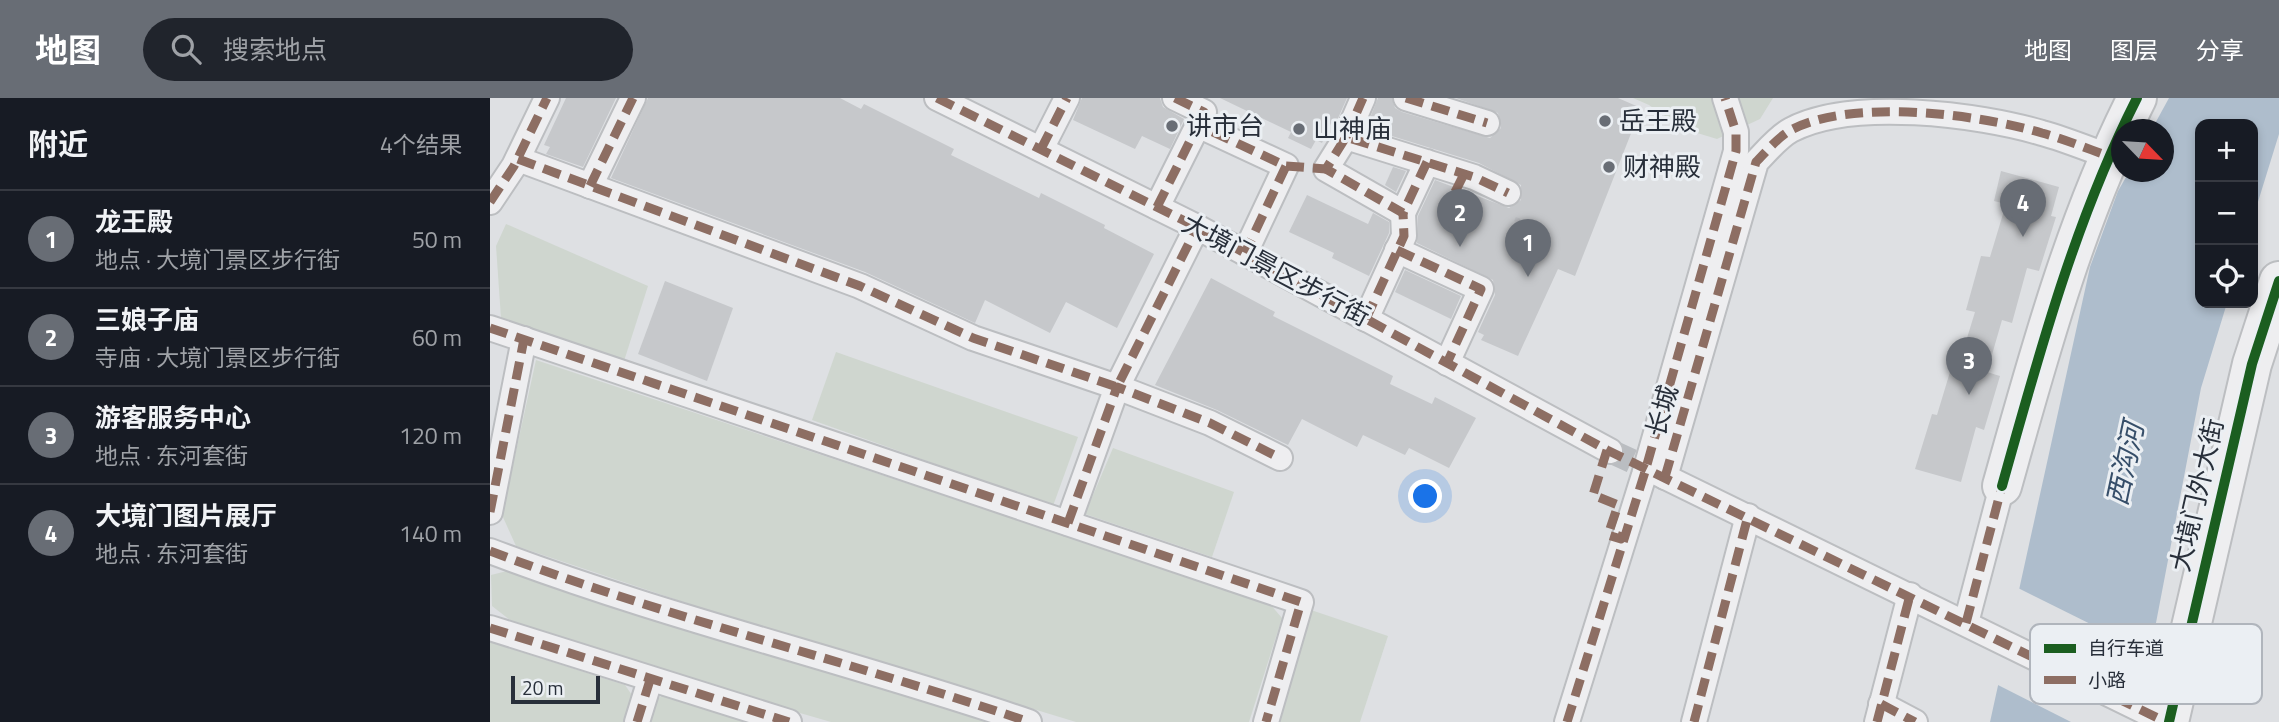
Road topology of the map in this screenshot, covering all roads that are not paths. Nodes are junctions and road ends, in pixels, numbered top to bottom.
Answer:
1 (547, 98) edge
2 (633, 98) edge
3 (937, 98) edge
4 (1067, 98) edge
5 (1175, 98) edge
6 (1363, 98) edge
7 (1406, 98) edge
8 (1724, 98) edge
9 (2137, 98) edge
10 (1487, 123) dead end
11 (1198, 125) junction
12 (1346, 137) junction
13 (1041, 149) junction
14 (2108, 156) junction
15 (518, 159) junction
16 (1427, 162) junction
17 (1286, 166) junction
18 (1326, 169) junction
19 (590, 186) junction
20 (1508, 192) dead end
21 (490, 201) edge
22 (1157, 207) junction
23 (1403, 213) junction
24 (1197, 227) junction
25 (1397, 250) junction
26 (1245, 253) junction
27 (2279, 281) edge
28 (1366, 319) junction
29 (490, 328) edge
30 (524, 339) junction
31 (1447, 363) junction
32 (1117, 387) junction
33 (1610, 451) tunnel mouth
34 (1280, 458) dead end
35 (2002, 486) joint
36 (490, 512) edge
37 (1748, 516) junction
38 (1068, 523) junction
39 (490, 551) edge
40 (1910, 595) junction
41 (1966, 623) junction
42 (2188, 624) edge
43 (490, 628) edge
44 (2030, 654) edge
45 (650, 681) junction
46 (2131, 704) edge
47 (1879, 713) edge
48 (2164, 720) edge
49 (637, 722) edge
50 (789, 722) edge
51 (1028, 722) edge
52 (1266, 722) edge
53 (1567, 722) edge
54 (1694, 722) edge
55 (1915, 722) edge

1 - 15 street
2 - 19 street
3 - 13 street, 大境门景区步行街
4 - 13 street
5 - 11 street
6 - 12 street
7 - 10 street
8 - 53 street, 长城
9 - 14 street
11 - 17 street
11 - 22 street
12 - 16 street
12 - 18 street
13 - 22 street, 大境门景区步行街
14 - 35 street
14 - 37 street
15 - 19 street
15 - 21 street
16 - 20 street
16 - 23 street
17 - 18 street
17 - 26 street
18 - 23 street
19 - 32 street
22 - 24 street, 大境门景区步行街
23 - 25 street
24 - 26 street, 大境门景区步行街
24 - 32 street
25 - 28 street
25 - 31 street
26 - 28 street, 大境门景区步行街
27 - 42 street, 大境门外大街
28 - 31 street, 大境门景区步行街
29 - 30 street
30 - 36 street
30 - 38 street
31 - 33 street, 大境门景区步行街
32 - 34 street
32 - 38 street
35 - 41 street
37 - 40 street
37 - 54 street
38 - 52 street
39 - 51 street
40 - 41 street
40 - 47 street
41 - 44 street
43 - 45 street
45 - 49 street
45 - 50 street
46 - 48 street
47 - 55 street

